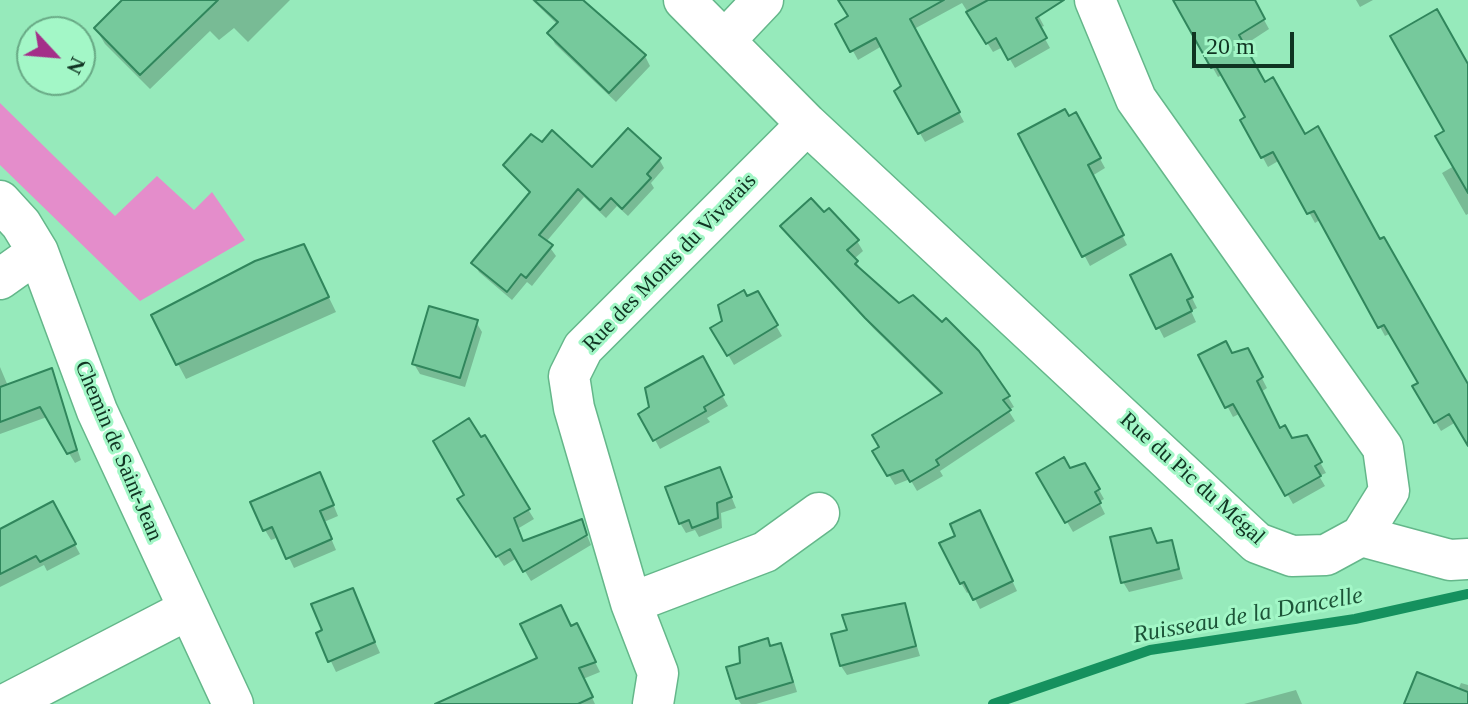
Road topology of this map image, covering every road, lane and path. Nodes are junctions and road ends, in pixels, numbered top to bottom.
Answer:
1 (684, 0) edge
2 (763, 0) edge
3 (1095, 0) edge
4 (726, 39) junction
5 (807, 124) junction
6 (0, 201) edge
7 (38, 252) junction
8 (0, 279) edge
9 (819, 513) dead end
10 (1361, 536) junction
11 (1468, 559) edge
12 (631, 603) junction
13 (189, 609) junction
14 (6, 704) edge
15 (233, 704) edge
16 (653, 704) edge

1 - 4 street, Rue du Pic du Mégal
2 - 4 street
3 - 10 street, Rue du Pic du Mégal
4 - 5 street, Rue du Pic du Mégal
5 - 10 street, Rue du Pic du Mégal
5 - 12 street, Rue des Monts du Vivarais
6 - 7 street, Chemin de Saint-Jean
7 - 8 street
7 - 13 street, Chemin de Saint-Jean
9 - 12 street
10 - 11 street
12 - 16 street, Rue des Monts du Vivarais
13 - 14 street
13 - 15 street, Chemin de Saint-Jean

